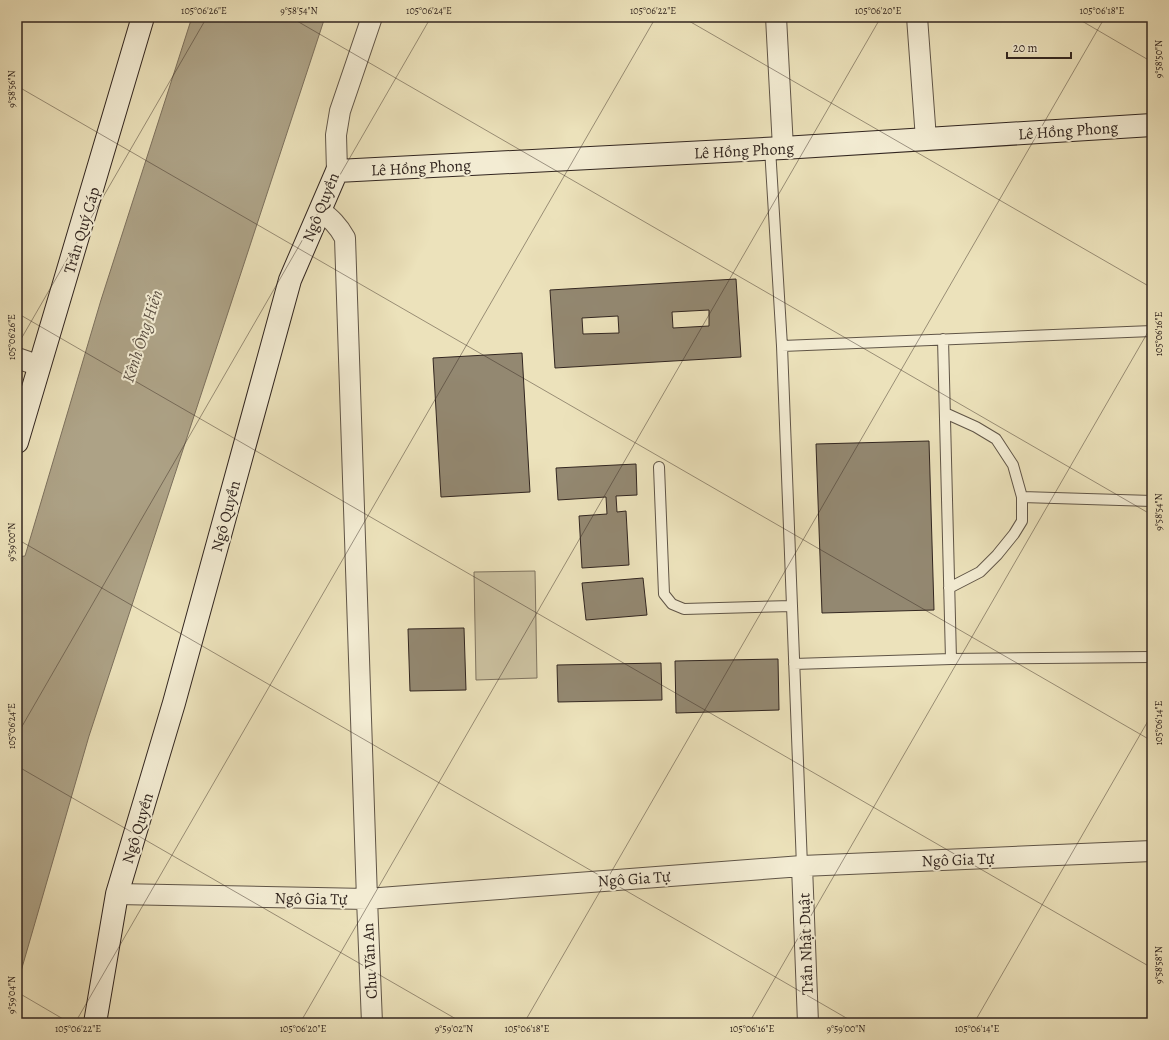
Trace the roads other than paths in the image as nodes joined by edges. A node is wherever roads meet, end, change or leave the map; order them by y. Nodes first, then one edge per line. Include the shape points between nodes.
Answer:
1 (144, 17) edge
2 (372, 17) edge
3 (776, 17) edge
4 (917, 17) edge
5 (1152, 125) edge
6 (926, 139) junction
7 (776, 148) junction
8 (336, 171) junction
9 (320, 210) junction
10 (1152, 330) edge
11 (943, 339) junction
12 (782, 346) junction
13 (17, 358) edge
14 (40, 366) junction
15 (945, 413) junction
16 (17, 442) edge
17 (659, 468) dead end
18 (1022, 497) junction
19 (1152, 501) edge
20 (949, 588) junction
21 (792, 606) junction
22 (1152, 657) edge
23 (951, 660) junction
24 (794, 664) junction
25 (1152, 851) edge
26 (802, 866) junction
27 (117, 894) junction
28 (367, 899) junction
29 (95, 1023) edge
30 (372, 1023) edge
31 (808, 1023) edge

1 - 14 street, Trần Quý Cáp
2 - 8 street, Ngô Quyền via 340,111 336,135
3 - 7 street
4 - 6 street
5 - 6 street, Lê Hồng Phong
6 - 7 street, Lê Hồng Phong
7 - 8 street, Lê Hồng Phong
7 - 12 lane
8 - 9 street, Ngô Quyền
9 - 27 street, Ngô Quyền via 290,280 174,703
9 - 28 street, Chu Văn An via 333,220 345,238
10 - 11 lane
11 - 12 lane
11 - 15 lane
12 - 21 lane
13 - 14 street
14 - 16 street, Trần Quý Cáp
15 - 18 lane via 996,439 1013,465
15 - 20 lane
17 - 21 lane via 664,594 672,604 684,610
18 - 19 lane
18 - 20 lane via 1022,521 1014,534 980,572
20 - 23 lane
21 - 24 lane
22 - 23 lane
23 - 24 lane
24 - 26 lane
25 - 26 street, Ngô Gia Tự
26 - 28 street, Ngô Gia Tự
26 - 31 street, Trần Nhật Duật
27 - 28 street, Ngô Gia Tự
27 - 29 street, Ngô Quyền
28 - 30 street, Chu Văn An

